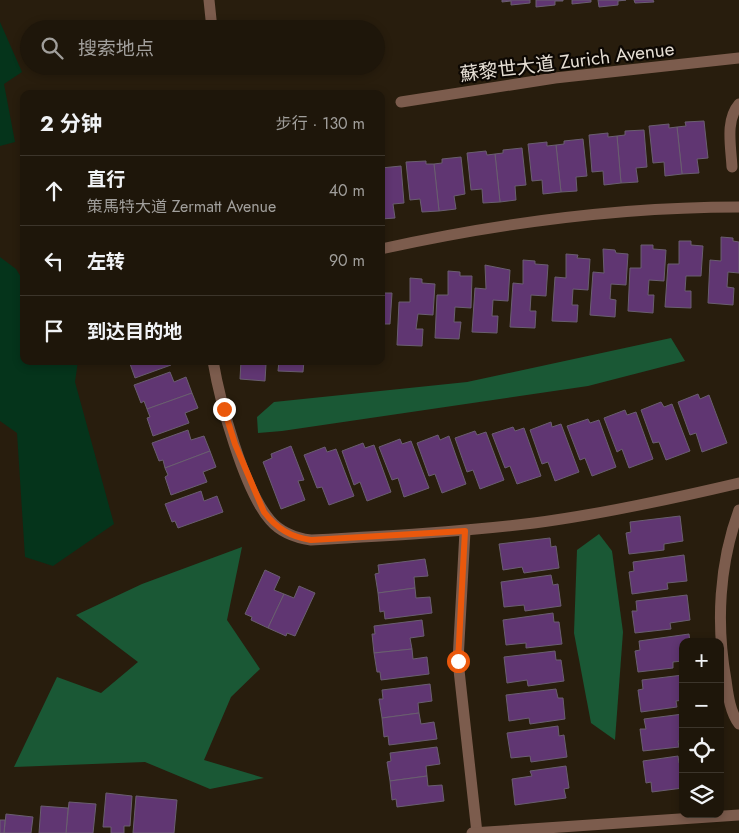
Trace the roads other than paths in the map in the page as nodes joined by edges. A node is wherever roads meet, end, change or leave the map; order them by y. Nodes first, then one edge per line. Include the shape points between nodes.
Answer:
1 (209, 0) edge
2 (211, 20) edge
3 (739, 58) edge
4 (401, 102) dead end
5 (739, 104) edge
6 (732, 167) dead end
7 (739, 207) edge
8 (385, 247) edge
9 (214, 365) edge
10 (739, 483) edge
11 (739, 510) edge
12 (465, 531) junction
13 (739, 724) edge
14 (739, 815) edge
15 (472, 833) edge
16 (477, 833) edge

1 - 2 lane
3 - 4 lane, 蘇黎世大道 Zurich Avenue via 564,76
5 - 6 lane via 733,111 730,126
7 - 8 lane via 617,211 533,220
9 - 12 lane via 224,409 249,479 264,512 280,529 311,540
10 - 12 lane via 608,511
11 - 13 lane via 727,551 720,610 723,664 731,707
12 - 16 lane via 458,661
14 - 16 lane
15 - 16 lane

